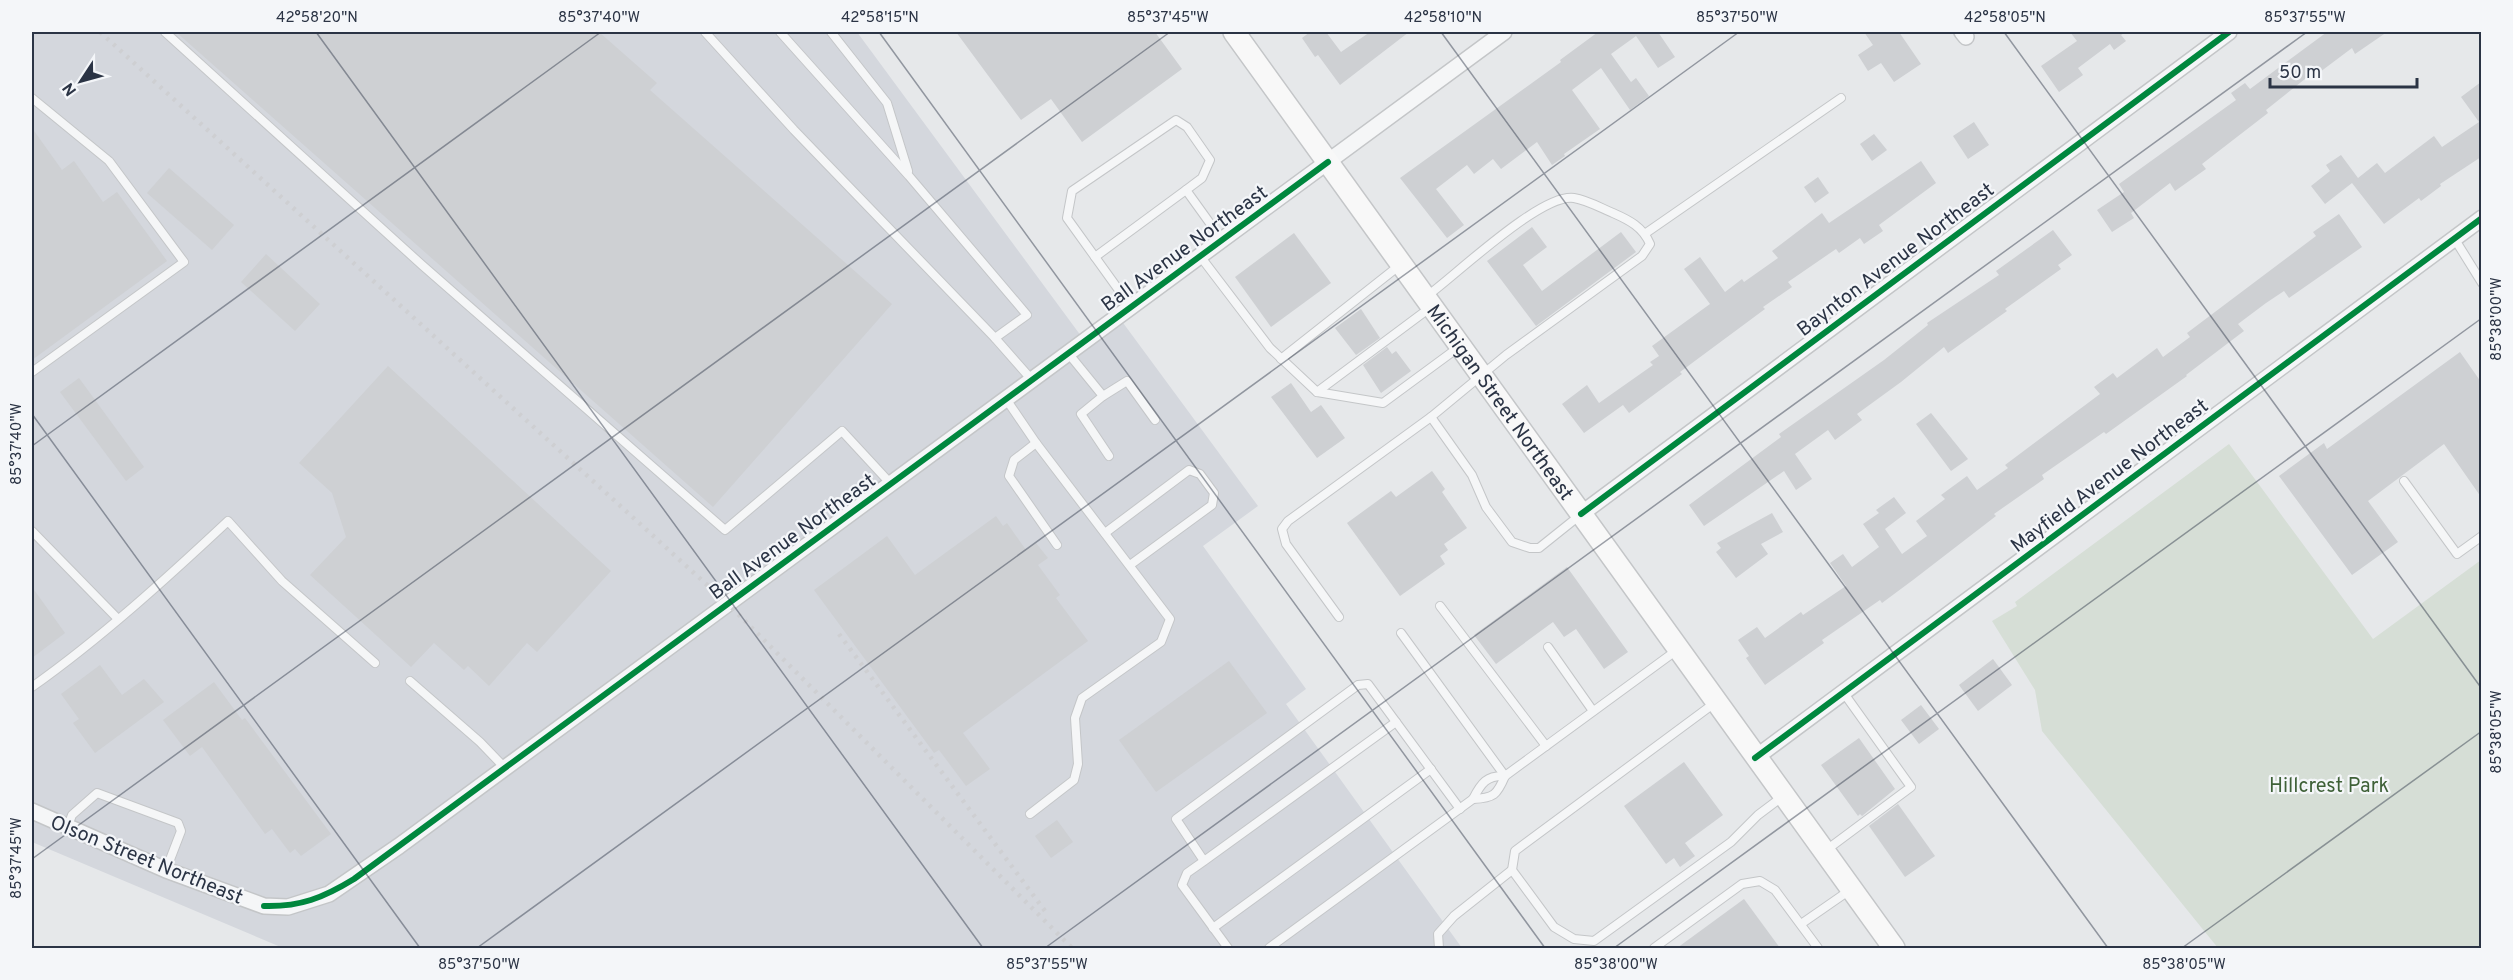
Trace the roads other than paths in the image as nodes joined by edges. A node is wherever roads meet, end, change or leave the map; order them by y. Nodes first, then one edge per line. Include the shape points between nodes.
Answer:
1 (165, 32) edge
2 (705, 32) edge
3 (780, 32) edge
4 (831, 32) edge
5 (1234, 32) edge
6 (1504, 32) edge
7 (2229, 32) edge
8 (32, 98) edge
9 (1841, 98) dead end
10 (1328, 162) junction
11 (909, 176) junction
12 (1186, 190) junction
13 (2481, 218) edge
14 (1646, 233) junction
15 (2454, 238) junction
16 (1222, 240) junction
17 (1200, 256) junction
18 (1095, 257) junction
19 (1401, 264) junction
20 (2481, 283) edge
21 (1429, 302) junction
22 (1131, 307) junction
23 (995, 338) junction
24 (1461, 346) junction
25 (1068, 353) junction
26 (1281, 359) junction
27 (32, 372) edge
28 (1481, 374) junction
29 (1032, 380) junction
30 (1317, 392) junction
31 (1103, 396) junction
32 (1006, 399) junction
33 (1431, 417) junction
34 (1155, 420) dead end
35 (1036, 443) junction
36 (1109, 456) dead end
37 (2404, 481) dead end
38 (891, 484) junction
39 (1581, 514) junction
40 (32, 531) edge
41 (1105, 533) junction
42 (2481, 536) edge
43 (1057, 545) dead end
44 (1130, 565) junction
45 (1440, 606) dead end
46 (117, 618) junction
47 (1339, 618) dead end
48 (1401, 633) dead end
49 (1548, 647) dead end
50 (1678, 649) junction
51 (375, 663) dead end
52 (410, 681) dead end
53 (32, 687) edge
54 (1843, 692) junction
55 (1716, 702) junction
56 (1593, 711) junction
57 (1396, 722) junction
58 (1546, 746) junction
59 (1755, 758) junction
60 (505, 768) junction
61 (1431, 769) junction
62 (1505, 776) junction
63 (1784, 796) junction
64 (1473, 799) junction
65 (1460, 809) junction
66 (32, 811) edge
67 (1030, 814) dead end
68 (68, 826) junction
69 (1824, 852) junction
70 (1204, 861) junction
71 (166, 870) junction
72 (1512, 870) junction
73 (1851, 889) junction
74 (264, 906) joint
75 (1802, 924) junction
76 (1213, 928) junction
77 (1228, 948) edge
78 (1269, 948) edge
79 (1438, 948) edge
80 (1654, 948) edge
81 (1818, 948) edge
82 (1894, 948) edge

1 - 38 lane via 422,266 725,530 843,430
2 - 23 lane
3 - 11 lane
4 - 11 lane via 887,103
5 - 10 main road, Michigan Street Northeast
6 - 10 street, Ball Avenue Northeast
7 - 39 street, Baynton Avenue Northeast
8 - 27 lane via 108,161 184,262
9 - 14 lane
10 - 16 street, Ball Avenue Northeast
10 - 19 main road, Michigan Street Northeast
11 - 23 lane via 1027,315
12 - 16 lane
12 - 18 lane
12 - 18 lane via 1202,178 1210,160 1187,127 1176,120 1072,191 1067,218
13 - 15 street, Mayfield Avenue Northeast
14 - 21 lane via 1631,221 1573,198 1552,201 1485,247
14 - 28 lane via 1650,244 1642,256
15 - 20 lane
15 - 54 street, Mayfield Avenue Northeast
16 - 17 street, Ball Avenue Northeast
17 - 22 street, Ball Avenue Northeast
17 - 26 lane
18 - 22 lane
19 - 21 main road, Michigan Street Northeast
19 - 26 lane
21 - 24 main road, Michigan Street Northeast
21 - 30 lane
22 - 25 street, Ball Avenue Northeast
23 - 29 lane
24 - 28 main road, Michigan Street Northeast
24 - 30 lane via 1383,403
25 - 29 street, Ball Avenue Northeast
25 - 31 lane
26 - 30 lane
28 - 33 lane
28 - 39 main road, Michigan Street Northeast
29 - 32 street, Ball Avenue Northeast
31 - 34 lane via 1127,381
31 - 36 lane via 1081,414
32 - 35 lane
32 - 38 street, Ball Avenue Northeast
33 - 39 lane via 1512,542 1539,548
33 - 47 lane via 1282,529 1286,544
35 - 41 lane
35 - 43 lane via 1014,460 1009,476
37 - 42 lane via 2457,554
38 - 60 street, Ball Avenue Northeast
39 - 50 main road, Michigan Street Northeast
40 - 46 lane
41 - 44 lane
41 - 44 lane via 1189,470 1200,474 1214,493 1212,505
44 - 67 lane via 1170,619 1161,642 1082,698 1075,718 1078,764 1074,780
45 - 58 lane
46 - 51 lane via 228,521 282,581
46 - 53 lane
48 - 62 lane
49 - 56 lane
50 - 55 main road, Michigan Street Northeast
50 - 56 lane
52 - 60 lane
54 - 59 street, Mayfield Avenue Northeast
54 - 69 lane via 1911,787
55 - 59 main road, Michigan Street Northeast
55 - 72 lane via 1515,850
56 - 58 lane
57 - 61 lane
57 - 70 lane
57 - 70 lane via 1368,684 1358,685 1176,819
58 - 62 lane
59 - 63 main road, Michigan Street Northeast
60 - 74 street, Ball Avenue Northeast via 329,894 288,907
61 - 65 lane
61 - 76 lane
62 - 64 lane via 1499,791 1488,798
62 - 64 lane via 1492,775 1480,785
63 - 69 main road, Michigan Street Northeast
63 - 72 lane via 1731,842 1594,941 1574,939 1554,927
64 - 65 lane
65 - 78 lane
66 - 68 street, Olson Street Northeast
68 - 71 street, Olson Street Northeast
68 - 71 lane via 72,816 97,793 178,823 181,831
69 - 73 main road, Michigan Street Northeast
70 - 76 lane via 1187,873 1182,885
71 - 74 street, Olson Street Northeast
72 - 79 lane via 1454,916 1438,934
73 - 75 lane
73 - 82 main road, Michigan Street Northeast
75 - 80 lane via 1775,890 1760,881 1742,884
75 - 81 lane
76 - 77 lane

